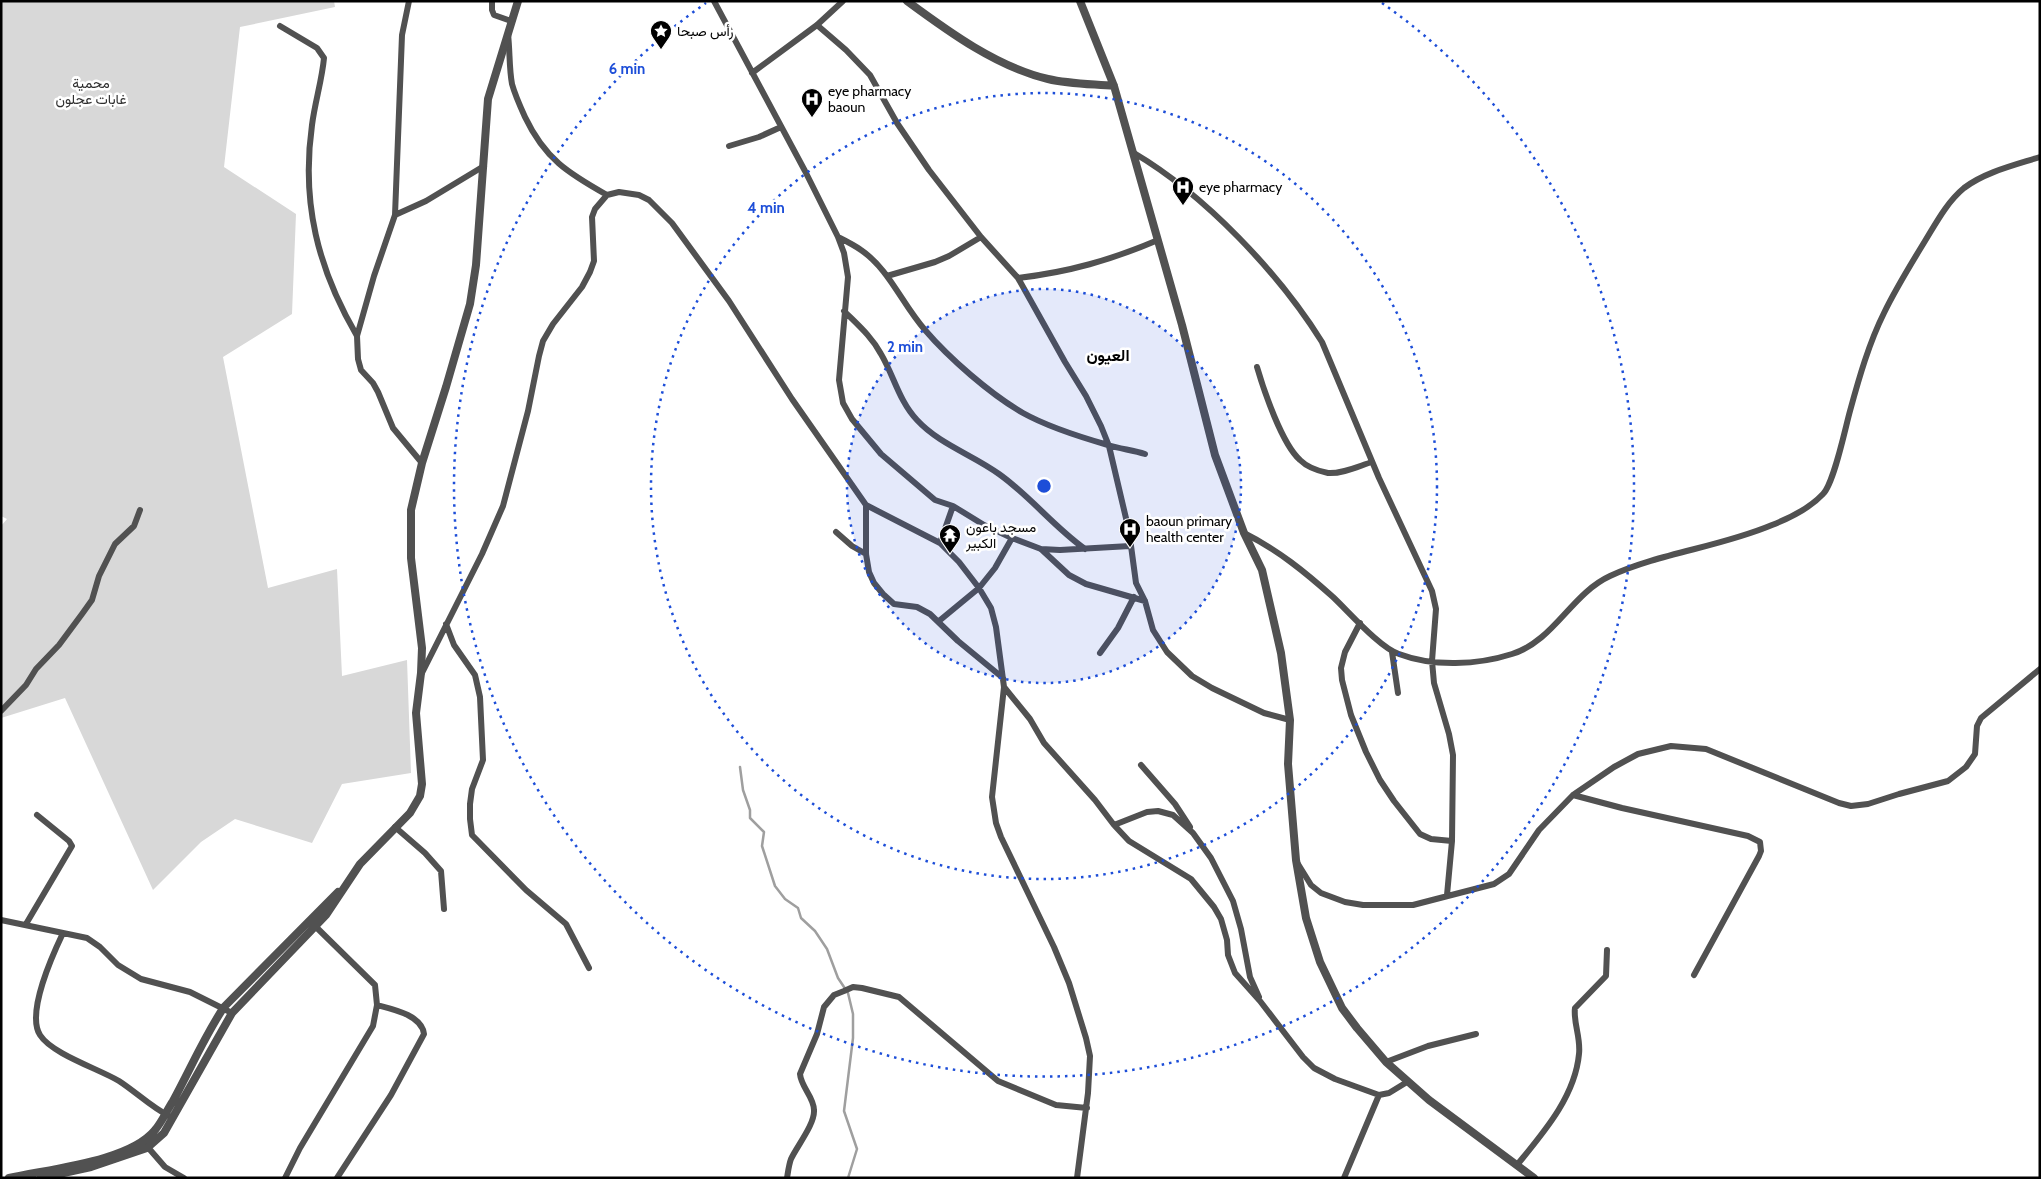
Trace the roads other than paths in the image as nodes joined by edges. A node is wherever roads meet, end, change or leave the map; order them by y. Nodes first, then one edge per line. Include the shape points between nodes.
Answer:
1 (409, 1) edge
2 (492, 1) edge
3 (518, 1) edge
4 (714, 1) edge
5 (843, 1) edge
6 (907, 1) edge
7 (1080, 1) edge
8 (511, 21) junction
9 (817, 25) junction
10 (280, 26) dead end
11 (508, 33) junction
12 (752, 73) junction
13 (1114, 86) junction
14 (781, 127) junction
15 (729, 146) dead end
16 (1134, 153) junction
17 (2040, 157) edge
18 (484, 166) junction
19 (607, 195) junction
20 (395, 215) junction
21 (838, 237) junction
22 (981, 237) junction
23 (1158, 240) junction
24 (887, 276) junction
25 (1018, 278) junction
26 (844, 311) junction
27 (357, 336) junction
28 (1257, 367) dead end
29 (1109, 446) junction
30 (1145, 454) dead end
31 (1372, 462) junction
32 (422, 463) junction
33 (866, 505) junction
34 (953, 506) junction
35 (140, 510) dead end
36 (836, 532) dead end
37 (1244, 533) junction
38 (1012, 538) junction
39 (940, 543) junction
40 (1130, 546) junction
41 (1041, 549) junction
42 (1085, 549) junction
43 (866, 554) junction
44 (979, 588) junction
45 (1134, 597) junction
46 (1145, 601) junction
47 (939, 621) junction
48 (1360, 623) junction
49 (446, 624) junction
50 (1392, 652) junction
51 (1100, 653) dead end
52 (1432, 661) junction
53 (2040, 669) edge
54 (421, 673) junction
55 (1003, 678) junction
56 (1004, 687) junction
57 (1398, 693) dead end
58 (1, 711) edge
59 (1290, 720) junction
60 (1141, 765) dead end
61 (1573, 795) junction
62 (37, 815) dead end
63 (1114, 825) junction
64 (395, 828) junction
65 (1193, 833) junction
66 (1452, 841) junction
67 (1296, 860) junction
68 (1447, 895) junction
69 (444, 909) dead end
70 (1, 920) edge
71 (26, 924) junction
72 (313, 924) junction
73 (63, 933) junction
74 (1607, 950) dead end
75 (589, 968) dead end
76 (1694, 975) dead end
77 (1260, 1001) junction
78 (377, 1005) junction
79 (224, 1007) junction
80 (232, 1013) junction
81 (1476, 1034) dead end
82 (1386, 1062) junction
83 (1407, 1082) junction
84 (1379, 1095) junction
85 (1087, 1108) junction
86 (169, 1116) junction
87 (145, 1144) junction
88 (1517, 1165) junction
89 (8, 1178) edge
90 (41, 1178) edge
91 (184, 1178) edge
92 (285, 1178) edge
93 (337, 1178) edge
94 (787, 1178) edge
95 (1078, 1178) edge
96 (1344, 1178) edge
97 (1534, 1178) edge

1 - 20 street via 402,35
2 - 8 street via 494,15
3 - 8 street
4 - 12 street
5 - 9 street
6 - 13 street via 946,30 1029,73 1062,82
7 - 13 street
8 - 11 street
9 - 12 street
9 - 22 street via 870,75 912,146
10 - 27 street via 317,48 324,58 311,129 309,190 321,260
11 - 18 street via 488,99
11 - 19 street via 513,87 541,145 562,167
12 - 14 street
13 - 16 street
14 - 15 street via 759,138
14 - 21 street
16 - 23 street
16 - 31 street via 1184,188 1244,244 1290,296 1322,342
17 - 52 street via 1978,180 1955,197 1939,218 1883,314 1858,382 1832,478 1818,499 1793,516 1736,539 1610,576 1586,592 1542,637 1520,652 1470,662
18 - 20 street
18 - 32 street via 470,304
19 - 33 street via 620,192 639,195 672,223 729,300 792,399
19 - 49 street via 599,202 592,217 594,260 590,272 543,341 503,506
20 - 27 street
21 - 24 street via 864,252
21 - 26 street via 848,276
22 - 24 street via 942,259
22 - 25 street
23 - 25 street via 1088,266
23 - 37 street via 1215,455
24 - 29 street via 911,313 937,344 1000,396 1040,421
25 - 29 street via 1086,396
26 - 34 street via 839,380 843,403 875,447 907,477 935,500
26 - 42 street via 875,344 907,408 925,428 1001,475
27 - 32 street via 358,364 378,392 388,421 398,437
28 - 31 street via 1278,423 1299,460 1329,473
29 - 30 street
29 - 40 street
31 - 52 street via 1432,591 1436,609
32 - 54 street via 412,503 410,531 422,648
33 - 39 street
33 - 43 street
34 - 38 street
34 - 39 street
35 - 58 street via 134,526 115,544 99,576 92,600 59,645
36 - 43 street
37 - 48 street via 1291,561
37 - 59 street via 1262,570 1281,653
38 - 41 street
38 - 44 street
39 - 44 street via 960,562
40 - 42 street
40 - 46 street via 1136,583
41 - 42 street
41 - 45 street via 1069,575 1086,584
43 - 47 street via 874,583 890,602 922,609
44 - 47 street
44 - 55 street via 991,608 996,626
45 - 46 street
45 - 51 street
46 - 59 street via 1153,630 1167,652 1192,676 1264,713
47 - 55 street
48 - 50 street
48 - 66 street via 1345,652 1341,668 1351,715 1366,752 1394,801 1420,834 1431,839
49 - 54 street
49 - 75 street via 454,646 475,675 480,697 483,760 472,789 472,835 526,890 566,924
50 - 52 street
50 - 57 street
52 - 66 street via 1434,683 1453,755
53 - 61 street via 1981,718 1977,726 1975,754 1966,767 1943,784 1851,806 1706,749 1671,746 1638,754
54 - 64 street via 416,713 422,784 420,796 410,814
55 - 56 street
56 - 63 street via 1030,719 1044,743
56 - 85 street via 992,797 996,823 1065,974 1086,1038 1090,1056
59 - 67 street via 1288,764
60 - 65 street via 1175,804
61 - 68 street via 1539,830 1502,879
61 - 76 street via 1748,836 1760,842 1759,856
62 - 71 street via 72,846
63 - 65 street via 1158,811 1173,816
63 - 77 street via 1129,841 1191,879 1214,906 1222,919 1228,955 1235,973
64 - 69 street via 441,871
64 - 72 street via 360,864
65 - 77 street via 1211,858 1233,901 1250,977
66 - 68 street
67 - 68 street via 1311,885 1330,898 1345,902 1406,905
67 - 82 street via 1306,918 1320,962 1342,1008
70 - 71 street
71 - 73 street
72 - 78 street via 375,985
72 - 79 street
72 - 80 street
73 - 79 street via 88,938 118,965 141,979 190,992
73 - 86 street via 46,970 40,994 36,1021 40,1035 55,1048 118,1081
74 - 88 street via 1606,976 1575,1008 1580,1049 1570,1086 1551,1122
77 - 84 street via 1314,1068 1341,1082
78 - 92 street via 373,1026
78 - 93 street via 414,1019 420,1023 424,1034 391,1095
79 - 80 street
79 - 86 street via 211,1026
80 - 86 street
81 - 82 street via 1428,1046
82 - 83 street
83 - 84 street via 1396,1090
83 - 88 street
84 - 96 street
85 - 94 street via 1056,1105 998,1081 898,997 853,987 834,995 824,1007 800,1074 814,1111 790,1160
85 - 95 street
86 - 87 street
87 - 89 street via 79,1164
87 - 90 street via 91,1167
87 - 91 street via 165,1167
88 - 97 street

